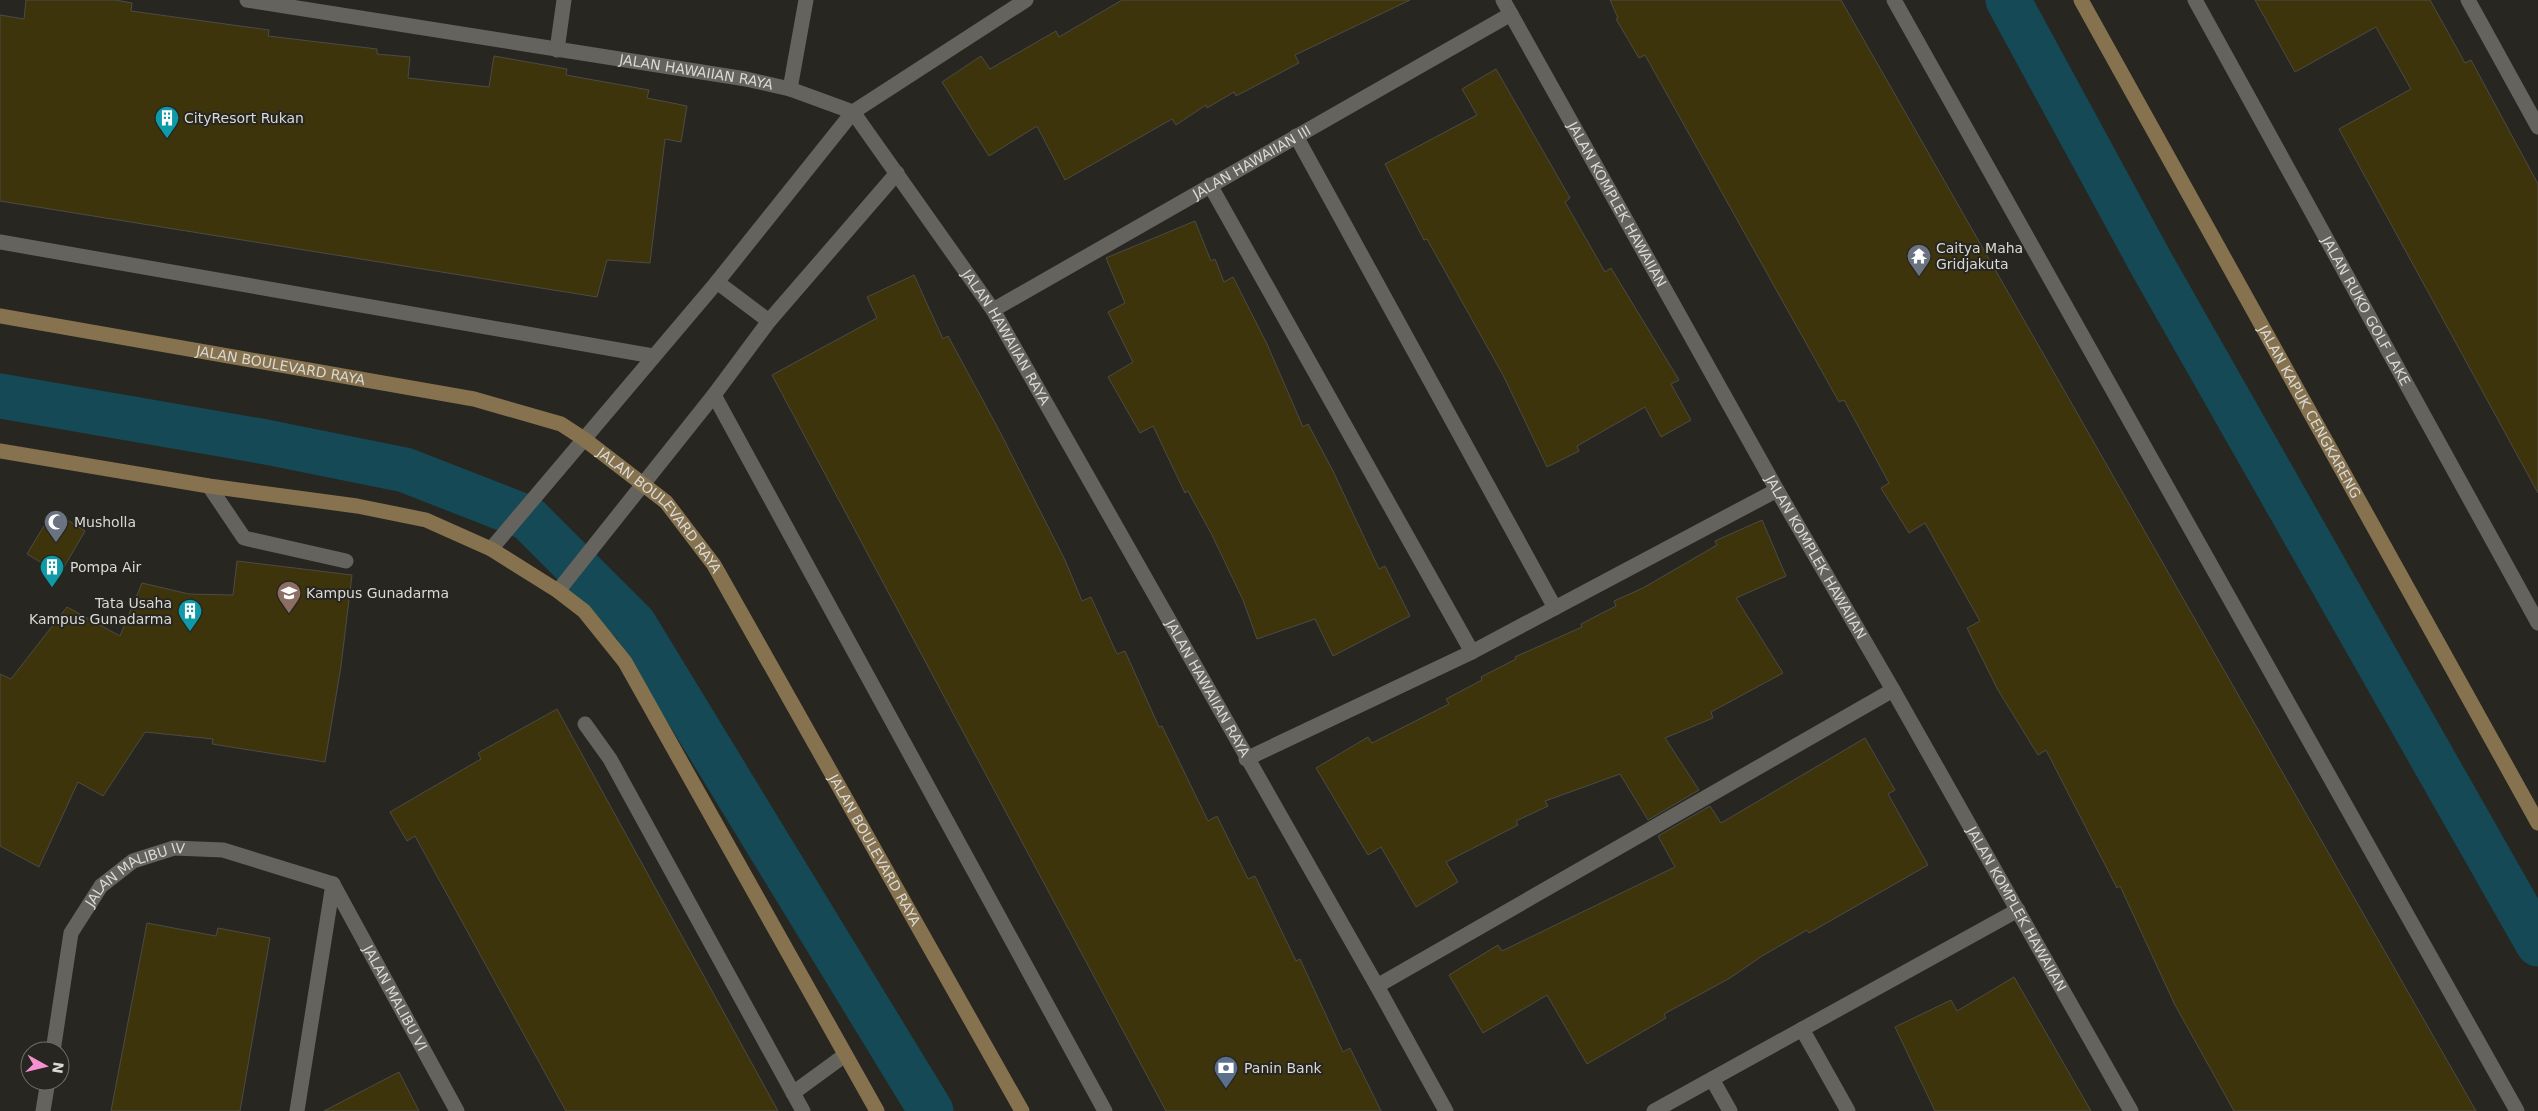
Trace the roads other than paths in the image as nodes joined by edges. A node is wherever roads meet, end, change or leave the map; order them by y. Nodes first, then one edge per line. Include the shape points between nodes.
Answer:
1 (247, 0) edge
2 (564, 0) edge
3 (806, 0) edge
4 (1026, 0) edge
5 (1503, 0) edge
6 (1894, 0) edge
7 (2081, 0) edge
8 (2195, 0) edge
9 (2468, 0) edge
10 (293, 4) edge
11 (1511, 14) junction
12 (557, 50) junction
13 (790, 89) junction
14 (853, 112) junction
15 (2538, 127) edge
16 (1296, 136) junction
17 (898, 173) junction
18 (1210, 185) junction
19 (0, 242) edge
20 (717, 282) junction
21 (992, 310) junction
22 (0, 316) edge
23 (769, 322) junction
24 (653, 356) junction
25 (714, 396) junction
26 (584, 439) junction
27 (0, 451) edge
28 (643, 484) junction
29 (209, 486) junction
30 (1777, 490) junction
31 (491, 549) junction
32 (346, 561) dead end
33 (558, 591) junction
34 (1555, 608) junction
35 (2538, 623) edge
36 (1472, 652) junction
37 (1893, 690) junction
38 (585, 724) dead end
39 (1246, 759) junction
40 (2538, 823) edge
41 (333, 884) junction
42 (2018, 910) junction
43 (1377, 986) junction
44 (1802, 1029) junction
45 (55, 1041) edge
46 (844, 1055) junction
47 (1712, 1079) junction
48 (46, 1091) edge
49 (793, 1093) junction
50 (43, 1111) edge
51 (297, 1111) edge
52 (457, 1111) edge
53 (803, 1111) edge
54 (877, 1111) edge
55 (1022, 1111) edge
56 (1105, 1111) edge
57 (1446, 1111) edge
58 (1654, 1111) edge
59 (1730, 1111) edge
60 (1848, 1111) edge
61 (2132, 1111) edge
62 (2517, 1111) edge

1 - 10 street, JALAN HAWAIIAN RAYA
2 - 12 street
3 - 13 street
4 - 14 street
5 - 11 street, JALAN KOMPLEK HAWAIIAN
6 - 62 street
7 - 40 street, JALAN KAPUK CENGKARENG
8 - 35 street, JALAN RUKO GOLF LAKE
9 - 15 street
10 - 12 street, JALAN HAWAIIAN RAYA
11 - 16 street, JALAN HAWAIIAN III
11 - 30 street, JALAN KOMPLEK HAWAIIAN
12 - 13 street, JALAN HAWAIIAN RAYA via 746,79
13 - 14 street, JALAN HAWAIIAN RAYA
14 - 17 street, JALAN HAWAIIAN RAYA
14 - 20 street
16 - 18 street, JALAN HAWAIIAN III
16 - 34 street
17 - 21 street, JALAN HAWAIIAN RAYA
17 - 23 street
18 - 21 street, JALAN HAWAIIAN III
18 - 36 street
19 - 24 street
20 - 23 street
20 - 24 street
21 - 39 street, JALAN HAWAIIAN RAYA
22 - 26 street, JALAN BOULEVARD RAYA via 474,398 561,424
23 - 25 street
24 - 26 street
25 - 28 street
25 - 56 street
26 - 28 street, JALAN BOULEVARD RAYA
26 - 31 street
27 - 29 street
28 - 33 street
28 - 55 street, JALAN BOULEVARD RAYA via 666,502 714,565
29 - 31 street via 357,506 426,520
29 - 32 street via 244,538
30 - 34 street
30 - 37 street, JALAN KOMPLEK HAWAIIAN
31 - 33 street
33 - 46 street via 584,611 625,662
34 - 36 street
36 - 39 street
37 - 42 street, JALAN KOMPLEK HAWAIIAN
37 - 43 street
38 - 49 street via 610,758
39 - 43 street, JALAN HAWAIIAN RAYA
41 - 45 street, JALAN MALIBU IV via 223,850 174,848 133,861 101,886 71,933
41 - 51 street
41 - 52 street, JALAN MALIBU VI
42 - 44 street
42 - 61 street, JALAN KOMPLEK HAWAIIAN
43 - 57 street, JALAN HAWAIIAN RAYA
44 - 47 street
44 - 60 street
46 - 49 street
46 - 54 street
47 - 58 street
47 - 59 street
48 - 50 street
49 - 53 street

